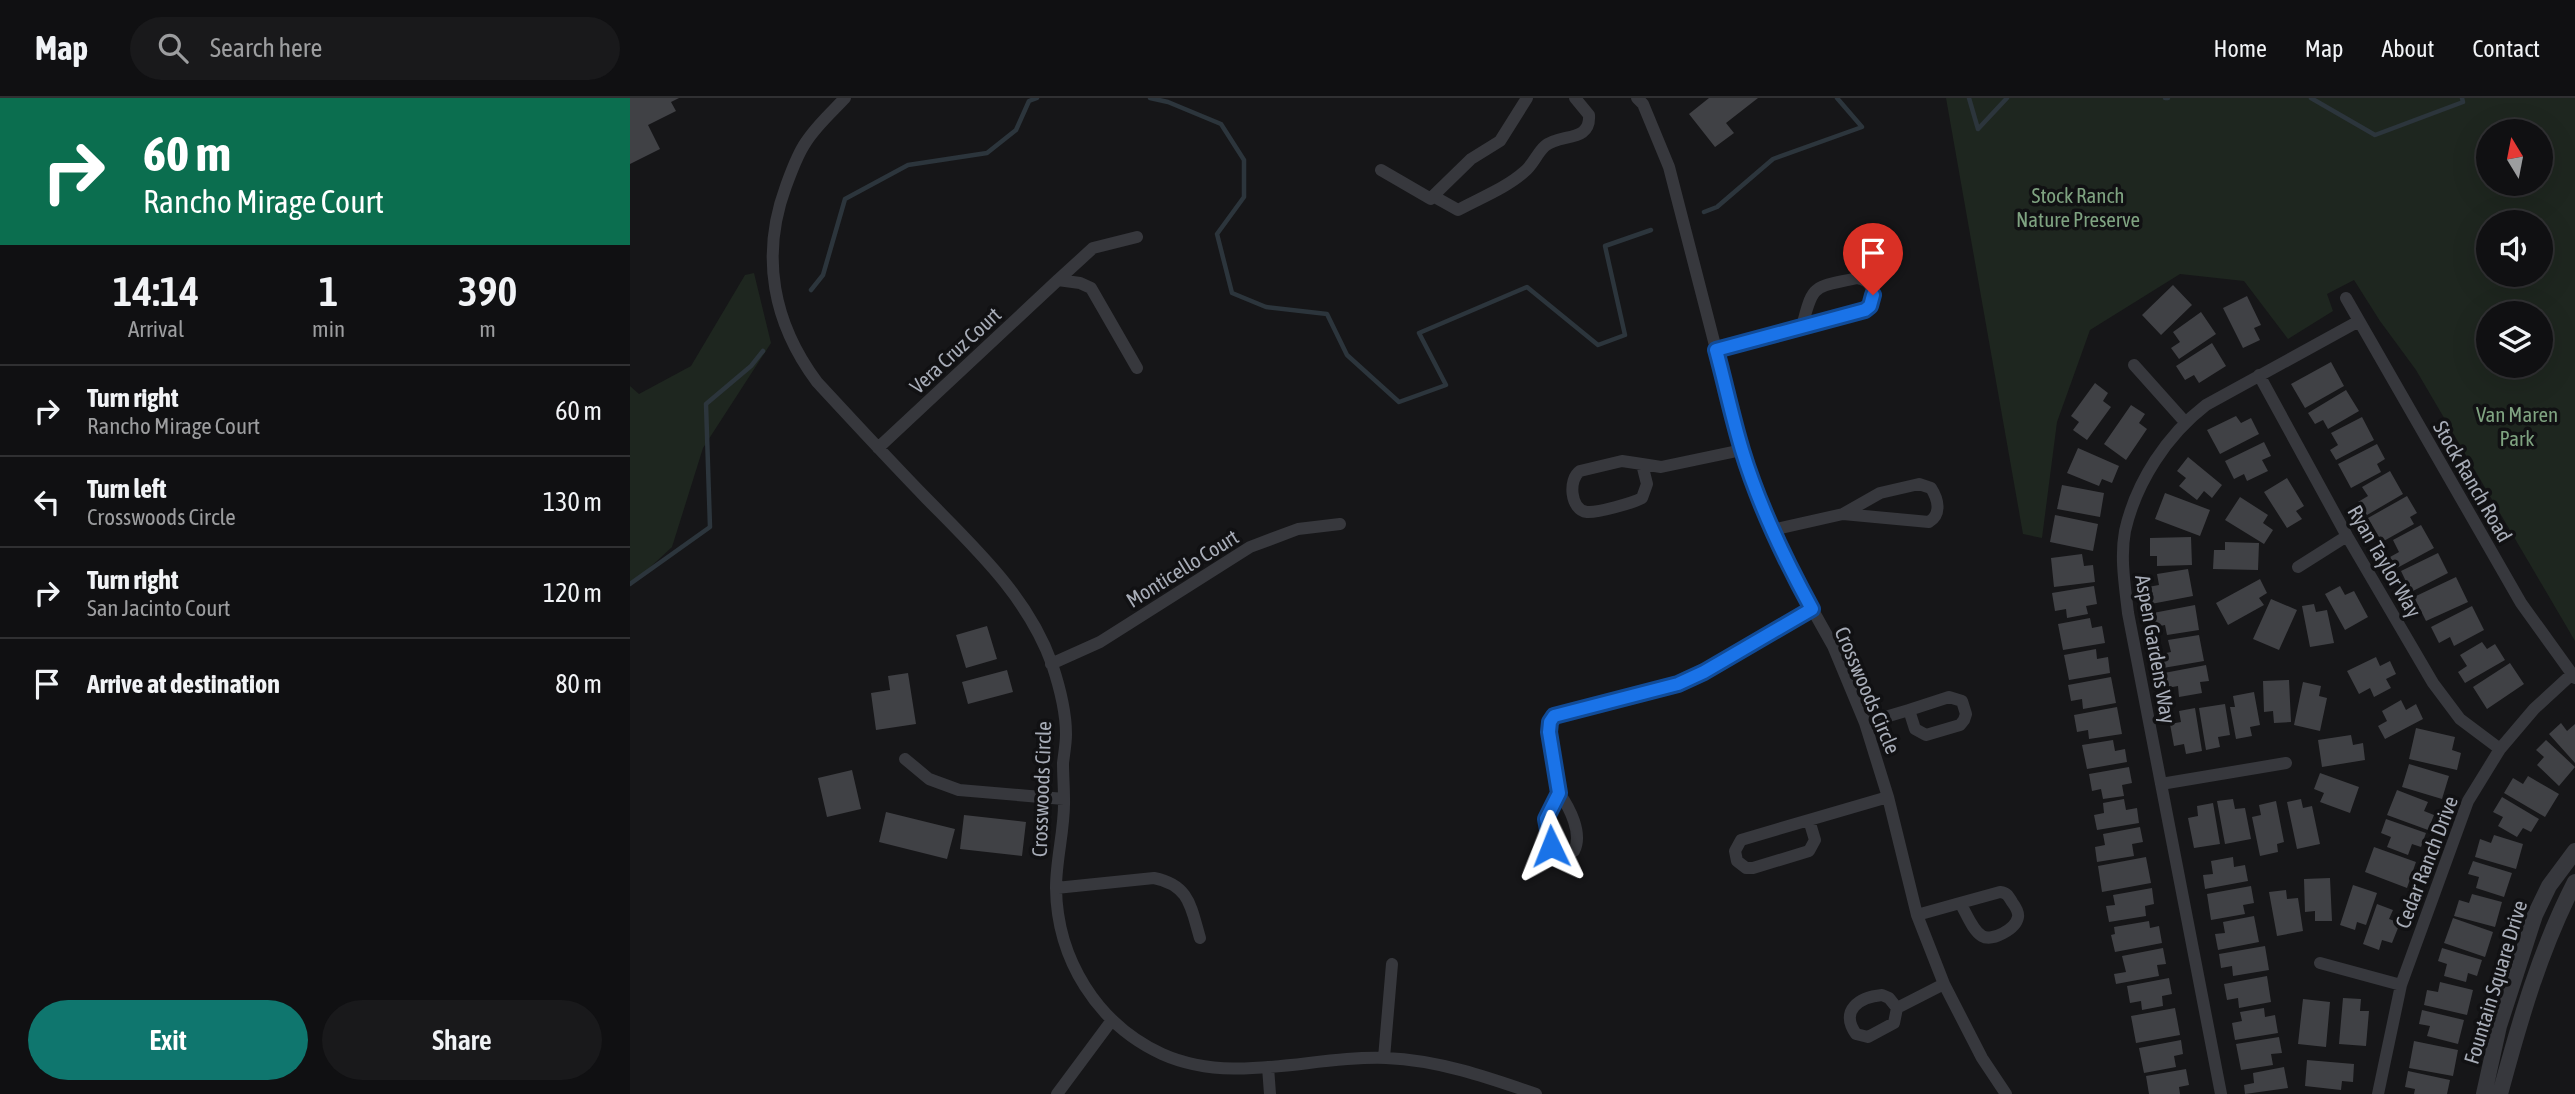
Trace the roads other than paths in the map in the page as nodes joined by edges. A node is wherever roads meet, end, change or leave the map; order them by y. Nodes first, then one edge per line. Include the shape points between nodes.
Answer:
1 (845, 98) edge
2 (1527, 98) edge
3 (1575, 98) edge
4 (1644, 100) edge
5 (1381, 170) dead end
6 (1433, 196) junction
7 (1137, 237) dead end
8 (1058, 281) junction
9 (2346, 298) dead end
10 (2359, 321) junction
11 (1802, 327) junction
12 (1716, 350) junction
13 (2134, 365) dead end
14 (1137, 369) dead end
15 (2259, 375) junction
16 (2185, 422) junction
17 (878, 448) junction
18 (1742, 450) junction
19 (1642, 464) junction
20 (1843, 514) junction
21 (1340, 524) dead end
22 (1772, 530) junction
23 (2347, 536) junction
24 (2298, 567) dead end
25 (1812, 609) junction
26 (1051, 664) junction
27 (2573, 676) edge
28 (1909, 710) dead end
29 (1865, 723) junction
30 (2500, 749) junction
31 (905, 759) dead end
32 (2286, 763) dead end
33 (2161, 785) junction
34 (1559, 793) dead end
35 (1888, 797) junction
36 (1065, 799) junction
37 (1809, 820) junction
38 (2575, 850) edge
39 (2575, 882) edge
40 (1056, 888) junction
41 (1960, 903) junction
42 (1917, 915) junction
43 (1200, 939) dead end
44 (2320, 963) dead end
45 (1392, 964) dead end
46 (1944, 984) junction
47 (2401, 985) junction
48 (1896, 1008) dead end
49 (1112, 1020) junction
50 (1384, 1058) junction
51 (1268, 1067) junction
52 (1498, 1087) edge
53 (1057, 1094) edge
54 (1270, 1094) edge
55 (1536, 1094) edge
56 (2006, 1094) edge
57 (2221, 1094) edge
58 (2378, 1094) edge
59 (2484, 1094) edge
60 (2500, 1094) edge

1 - 17 street, Crosswoods Circle via 797,157 775,220 773,278 782,317 803,363
2 - 6 street via 1500,141 1471,159
3 - 6 street via 1589,116 1583,133 1545,147 1516,179 1458,210
4 - 12 street, Crosswoods Circle via 1669,167
5 - 6 street via 1431,199
7 - 8 street, Vera Cruz Court via 1093,248
8 - 14 street via 1091,288
8 - 17 street, Vera Cruz Court
9 - 10 street, Stock Ranch Road
10 - 15 street, Aspen Gardens Way
10 - 27 street, Stock Ranch Road via 2521,603
11 - 11 street via 1865,310 1872,300 1871,286 1857,278 1815,290
11 - 12 street
12 - 18 street, Crosswoods Circle
13 - 16 street
15 - 16 street, Aspen Gardens Way
15 - 23 street, Ryan Taylor Way
16 - 33 street, Aspen Gardens Way via 2149,471 2125,532 2128,612
17 - 26 street, Crosswoods Circle via 1014,593
18 - 19 street via 1661,467
18 - 22 street, Crosswoods Circle
19 - 19 street via 1622,461 1580,471 1572,480 1576,504 1590,512 1642,498 1647,484
20 - 20 street via 1880,493 1919,484 1931,488 1938,506 1934,519 1923,523
20 - 22 street
21 - 26 street, Monticello Court via 1298,529 1250,547 1100,642
22 - 25 street, Crosswoods Circle
23 - 24 street
23 - 30 street, Ryan Taylor Way via 2433,683 2460,719
25 - 29 street, Crosswoods Circle
25 - 34 street via 1678,684 1554,716 1549,732
26 - 36 street, Crosswoods Circle via 1064,713
27 - 30 street, Cedar Ranch Drive via 2534,709
28 - 29 street
29 - 35 street, Crosswoods Circle
30 - 47 street, Cedar Ranch Drive via 2468,800
31 - 36 street via 929,779 959,790
32 - 33 street
33 - 57 street, Aspen Gardens Way
35 - 37 street
35 - 42 street, Crosswoods Circle
36 - 40 street, Crosswoods Circle
37 - 37 street via 1815,840 1809,851 1746,869 1737,860 1735,851 1741,840
38 - 59 street, Fountain Square Drive via 2535,915 2499,1026
39 - 60 street, Fountain Square Drive via 2524,1004
40 - 43 street via 1166,880 1189,901
40 - 49 street, Crosswoods Circle via 1059,920 1073,966
41 - 41 street via 1985,938 1994,938 2018,920 2005,893
41 - 42 street
42 - 46 street, Crosswoods Circle
44 - 47 street
45 - 50 street
46 - 48 street
46 - 56 street, Crosswoods Circle
47 - 58 street, Cedar Ranch Drive
49 - 51 street, Crosswoods Circle via 1140,1042 1186,1062 1223,1068
49 - 53 street
50 - 51 street, Crosswoods Circle
50 - 52 street, Crosswoods Circle via 1444,1066
51 - 54 street
52 - 55 street, Crosswoods Circle

